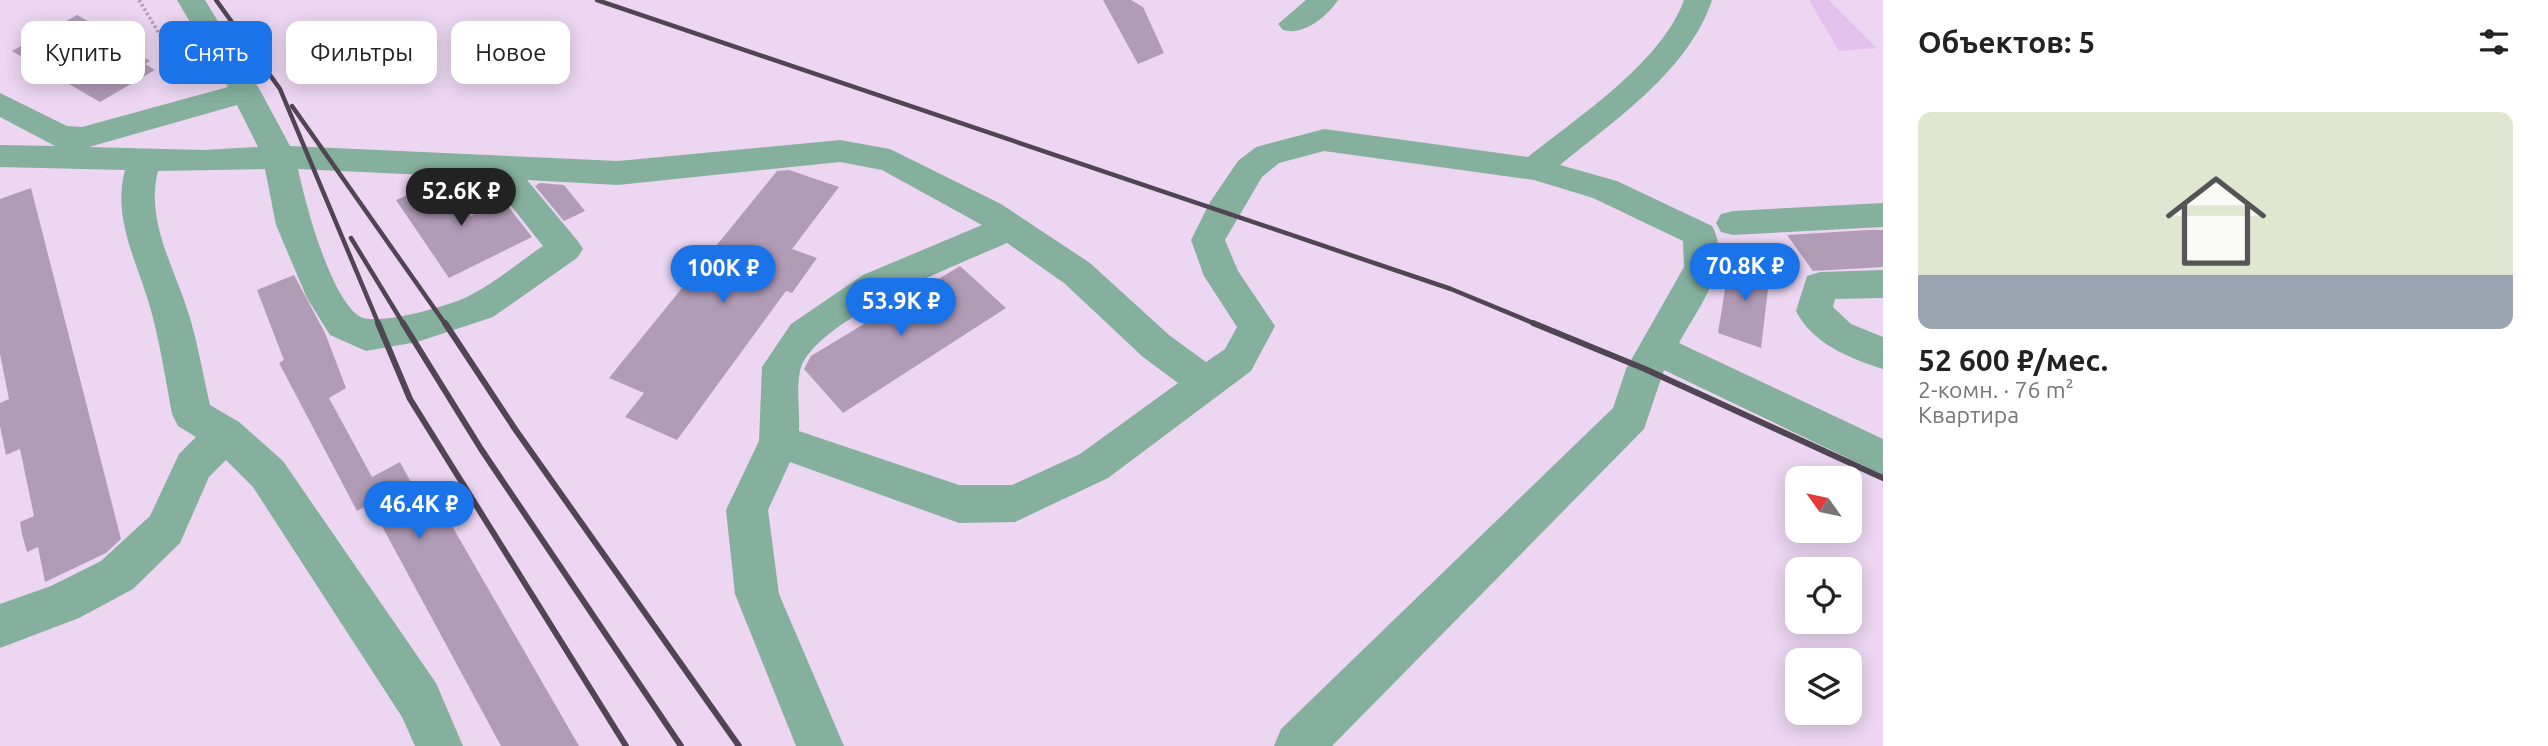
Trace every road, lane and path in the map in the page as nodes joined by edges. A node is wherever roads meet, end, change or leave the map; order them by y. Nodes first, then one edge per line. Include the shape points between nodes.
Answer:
1 (139, 0) edge
2 (191, 0) edge
3 (1324, 0) edge
4 (1698, 0) edge
5 (1293, 24) dead end
6 (246, 92) junction
7 (0, 103) edge
8 (202, 105) junction
9 (0, 156) edge
10 (279, 157) junction
11 (145, 159) junction
12 (497, 166) junction
13 (1534, 169) junction
14 (1883, 215) edge
15 (1733, 223) dead end
16 (1009, 228) junction
17 (1883, 284) edge
18 (1656, 349) junction
19 (1883, 354) edge
20 (1206, 383) junction
21 (225, 434) junction
22 (779, 440) junction
23 (1883, 458) edge
24 (0, 626) edge
25 (439, 746) edge
26 (820, 746) edge
27 (1298, 746) edge

1 - 8 path
2 - 6 street
3 - 5 street
4 - 13 street via 1681,38 1617,100
6 - 8 street
6 - 10 street
7 - 8 street via 61,137 82,138
9 - 11 street
10 - 11 street
10 - 12 street
10 - 12 street via 293,225 320,288 343,325 366,336 417,327 480,307 565,249
11 - 21 street via 137,189 139,222 171,316 192,414
12 - 16 street via 618,173 840,151 890,160
13 - 18 street via 1605,189 1700,235 1702,267
13 - 20 street via 1324,140 1269,156 1250,169 1208,240 1222,276 1256,326 1238,360
14 - 15 street
16 - 20 street via 1077,273 1156,346
16 - 22 street via 876,285 804,334 781,367
17 - 19 street via 1820,286 1814,312 1838,334
18 - 23 street
18 - 27 street via 1630,418
20 - 22 street via 1094,466 1015,503 959,504
21 - 24 street via 192,466 165,529 117,575 63,604
21 - 25 street via 268,474 419,700
22 - 26 street via 747,510 757,594

